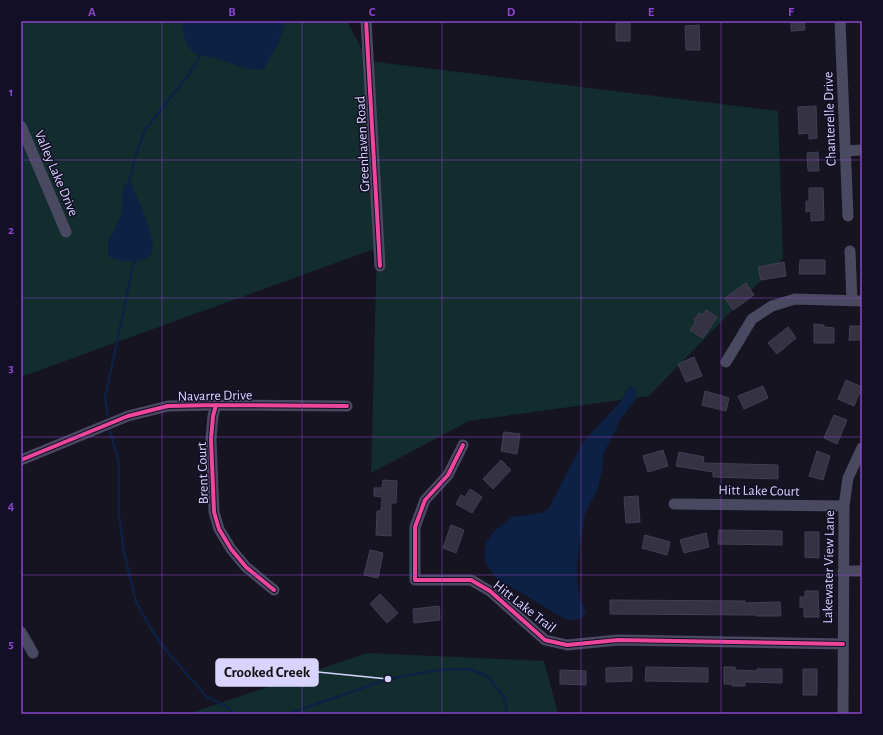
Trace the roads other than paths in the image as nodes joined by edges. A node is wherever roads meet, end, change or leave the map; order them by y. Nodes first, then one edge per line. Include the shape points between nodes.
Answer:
1 (366, 21) edge
2 (840, 21) edge
3 (21, 126) edge
4 (862, 150) edge
5 (845, 151) junction
6 (848, 216) dead end
7 (66, 232) dead end
8 (850, 251) dead end
9 (380, 266) dead end
10 (857, 301) edge
11 (726, 362) dead end
12 (216, 405) junction
13 (347, 406) dead end
14 (463, 445) dead end
15 (862, 448) edge
16 (21, 460) edge
17 (674, 504) dead end
18 (844, 506) junction
19 (843, 571) junction
20 (862, 571) edge
21 (274, 590) dead end
22 (21, 632) edge
23 (842, 644) junction
24 (33, 653) dead end
25 (842, 714) edge

1 - 9 street, Greenhaven Road
2 - 5 street, Chanterelle Drive
3 - 7 street, Valley Lake Drive
4 - 5 street
5 - 6 street, Chanterelle Drive
8 - 10 street
10 - 11 street via 795,299 772,306 752,319
12 - 13 street, Navarre Drive
12 - 16 street, Navarre Drive via 168,406 128,416
12 - 21 street, Brent Court via 211,439 214,512 219,529 246,568
14 - 23 street, Hitt Lake Trail via 448,475 425,500 415,527 415,580 471,580 490,591 546,640 567,646 618,640
15 - 18 street, Lakewater View Lane via 848,478
17 - 18 street, Hitt Lake Court
18 - 19 street, Lakewater View Lane
19 - 20 street
19 - 23 street, Lakewater View Lane
22 - 24 street
23 - 25 street, Lakewater View Lane

